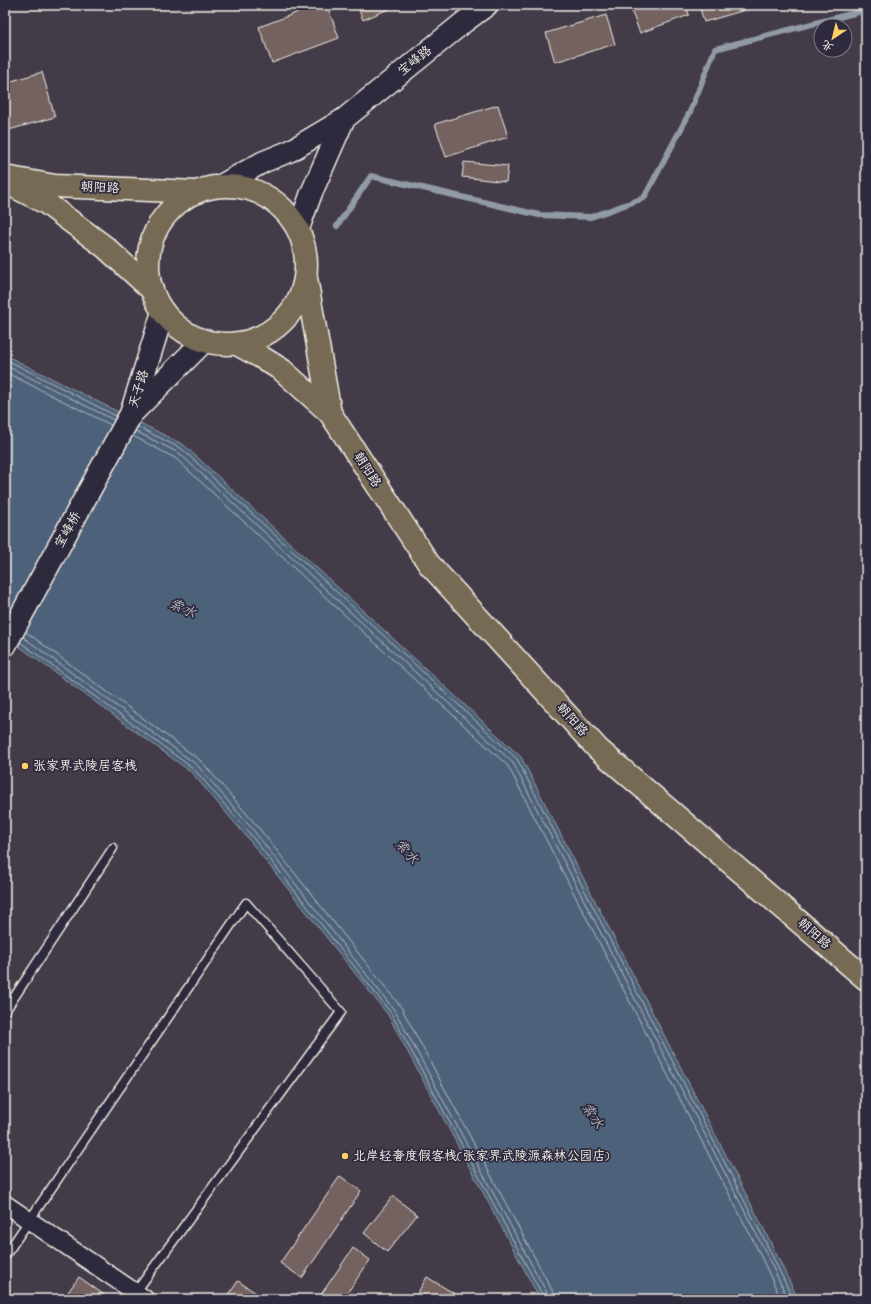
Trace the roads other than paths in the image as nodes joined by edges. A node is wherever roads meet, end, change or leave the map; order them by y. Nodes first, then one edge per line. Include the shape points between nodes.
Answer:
1 (488, 5) edge
2 (344, 119) junction
3 (5, 176) edge
4 (5, 182) edge
5 (220, 186) junction
6 (197, 192) junction
7 (298, 230) junction
8 (306, 274) junction
9 (152, 290) junction
10 (163, 312) junction
11 (204, 341) junction
12 (237, 344) junction
13 (330, 413) junction
14 (131, 414) junction
15 (5, 646) edge
16 (113, 848) dead end
17 (866, 979) edge
18 (5, 1011) edge
19 (5, 1204) edge
20 (29, 1220) junction
21 (5, 1256) edge
22 (137, 1297) edge

1 - 2 street, 宝峰路
2 - 5 street, 宝峰路 via 290,151 263,162
2 - 7 street, 宝峰路
3 - 6 highway, 朝阳路 via 55,186
4 - 9 highway via 46,202 105,247
5 - 6 highway, 宝峰路
5 - 7 highway, 宝峰路 via 243,188 265,196 283,210
6 - 9 highway, 宝峰路 via 176,204 161,222 150,243 147,267
7 - 8 highway, 宝峰路 via 305,251
8 - 12 highway, 宝峰路 via 300,294 290,313 276,328 258,338
8 - 13 highway, 朝阳路
9 - 10 highway, 宝峰路
10 - 11 highway, 宝峰路 via 181,330
10 - 14 main road, 天子路
11 - 12 highway, 宝峰路
11 - 14 main road, 天子路
12 - 13 highway, 朝阳路 via 282,370
13 - 17 highway, 朝阳路 via 429,564 598,749
14 - 15 main road, 宝峰桥
16 - 18 lane
19 - 20 street
20 - 21 lane
20 - 22 street
20 - 22 lane via 246,903 341,1012

